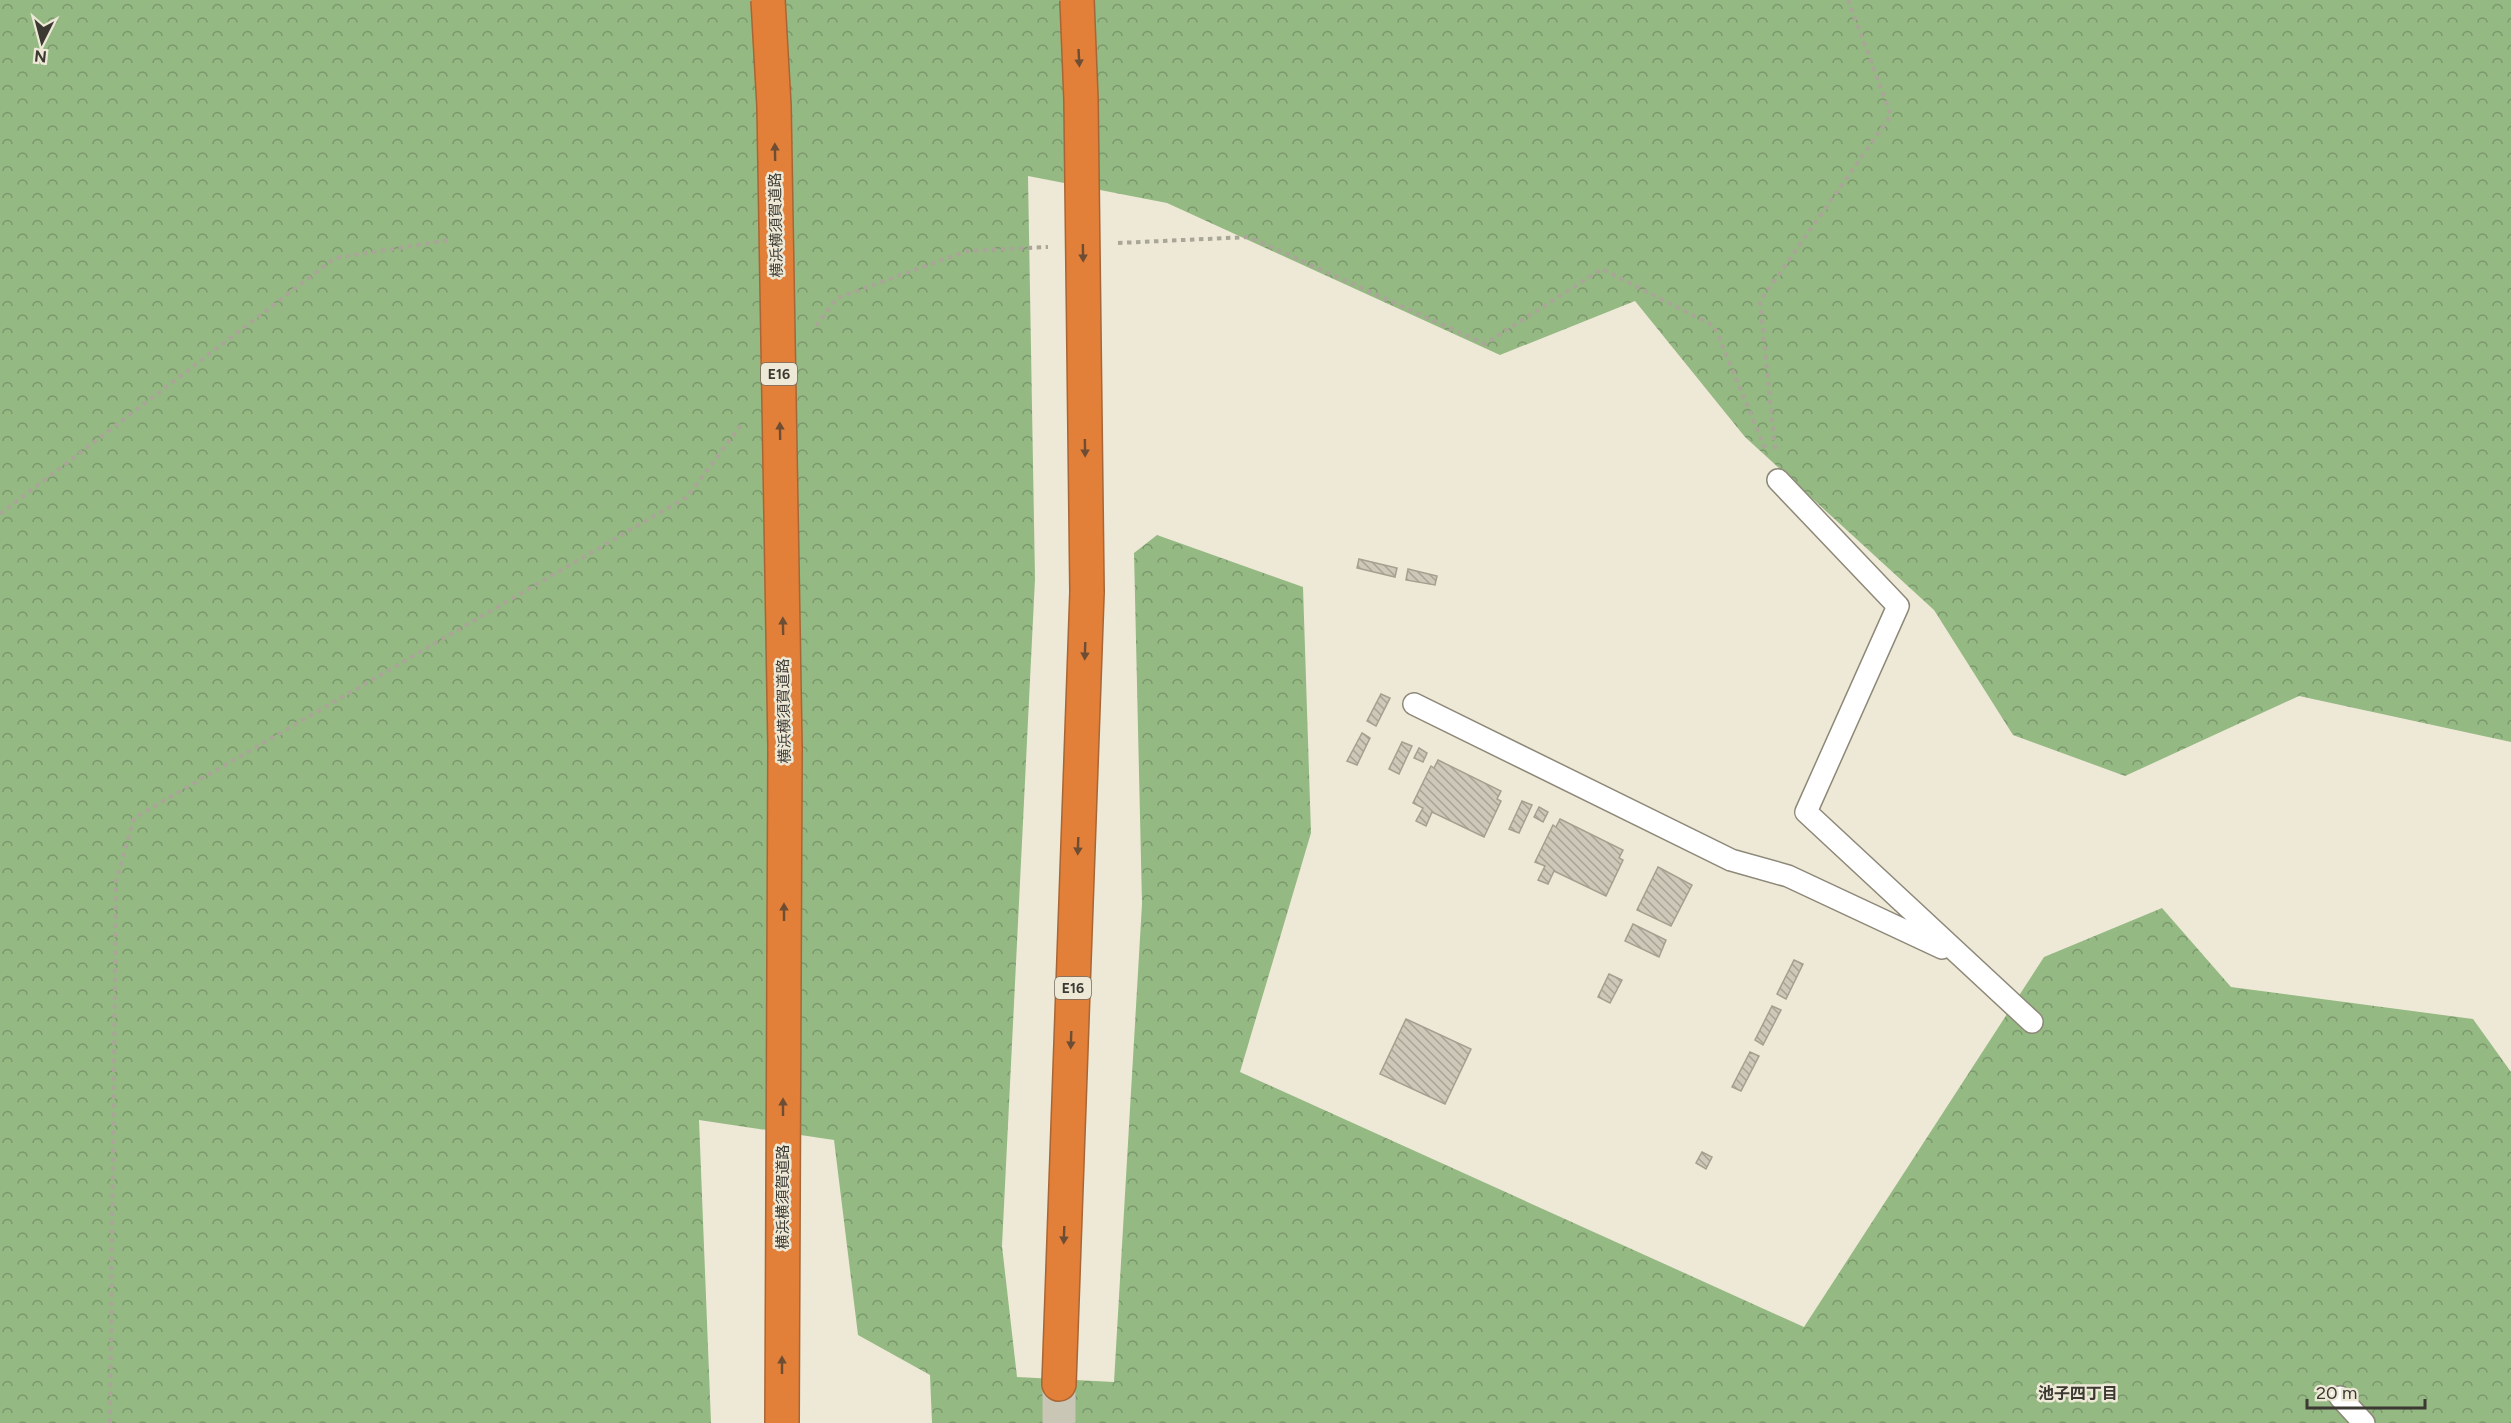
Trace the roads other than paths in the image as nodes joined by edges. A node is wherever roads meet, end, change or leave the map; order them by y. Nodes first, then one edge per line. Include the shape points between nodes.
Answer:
1 (768, 0) edge
2 (1077, 0) edge
3 (1778, 480) road end
4 (1414, 704) dead end
5 (1959, 956) junction
6 (2032, 1022) dead end
7 (1059, 1384) tunnel mouth
8 (2340, 1397) dead end
9 (782, 1423) edge
10 (2364, 1423) edge

9 -> 1 highway, 横浜横須賀道路 / E16, bridge via 785,748 774,106
2 -> 7 highway, E16, bridge via 1087,592
3 - 5 lane via 1898,606 1806,812
4 - 5 lane via 1731,860 1788,876
5 - 6 lane
8 - 10 lane

